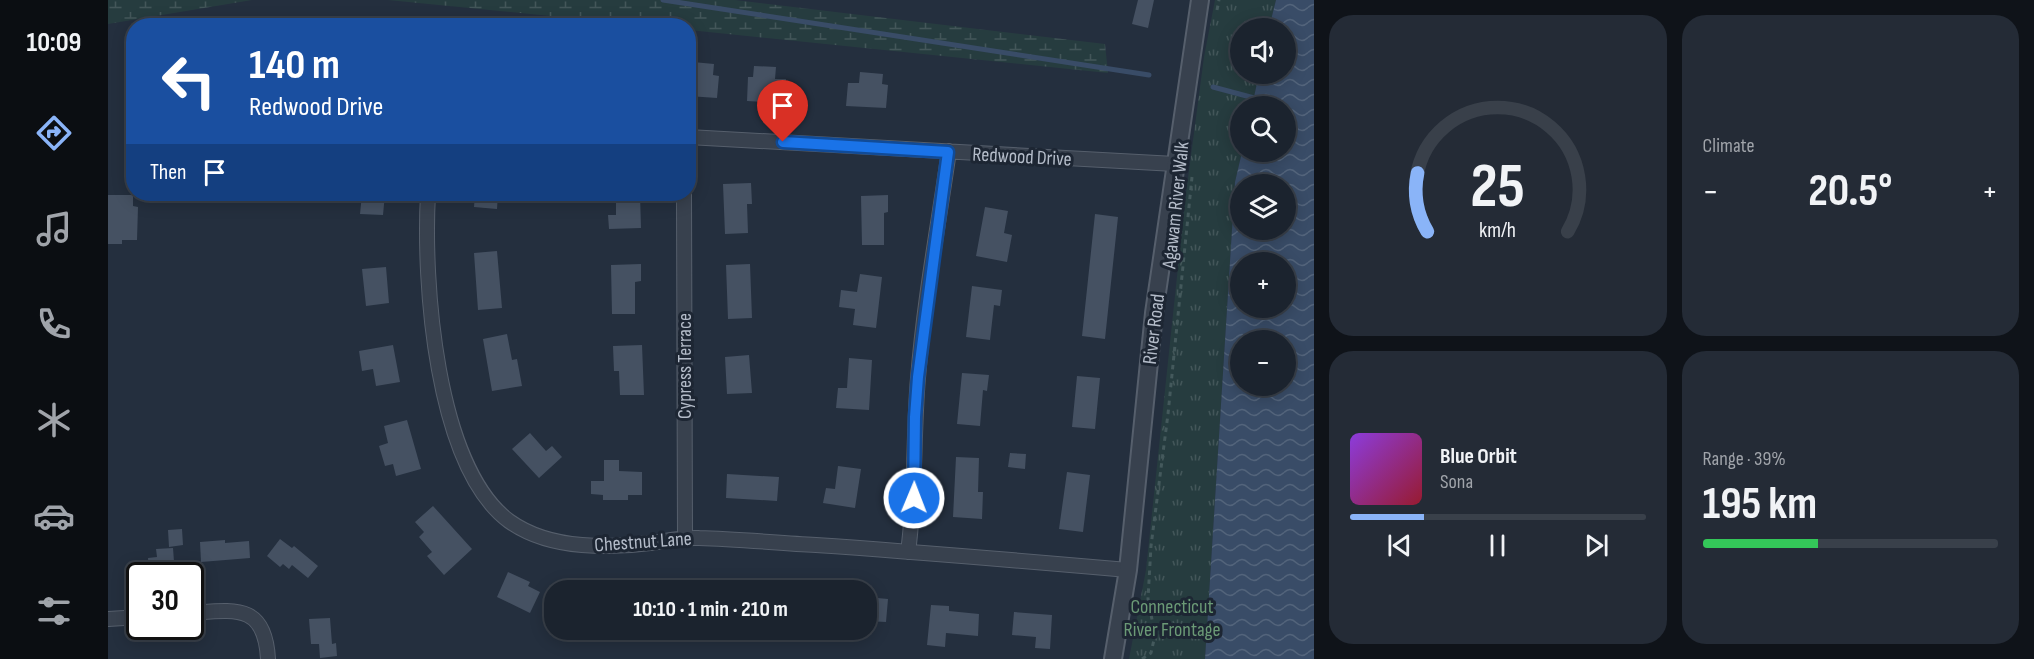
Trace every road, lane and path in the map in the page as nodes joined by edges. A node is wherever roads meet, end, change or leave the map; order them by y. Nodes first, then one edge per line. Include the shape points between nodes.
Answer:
1 (1200, 0) edge
2 (1219, 0) edge
3 (1217, 12) dead end
4 (696, 137) edge
5 (948, 152) junction
6 (1175, 164) junction
7 (1193, 169) dead end
8 (428, 201) edge
9 (684, 201) edge
10 (685, 538) junction
11 (908, 552) junction
12 (1128, 570) junction
13 (204, 612) edge
14 (126, 618) edge
15 (108, 620) edge
16 (268, 659) edge
17 (1113, 659) edge
18 (1142, 659) edge

1 - 6 street, River Road
2 - 3 path
4 - 5 street, Redwood Drive
5 - 6 street, Redwood Drive
5 - 11 street via 918,377
6 - 12 street, River Road via 1154,313
7 - 18 path, Agawam River Walk via 1151,546 1148,599 1155,635 1151,653
8 - 10 street, Chestnut Lane via 428,272 441,376 459,449 488,500 524,530 566,543 615,546
9 - 10 street, Cypress Terrace
10 - 11 street, Chestnut Lane
11 - 12 street, Chestnut Lane
12 - 17 street, River Road
13 - 16 street via 248,614 262,629
14 - 15 street

